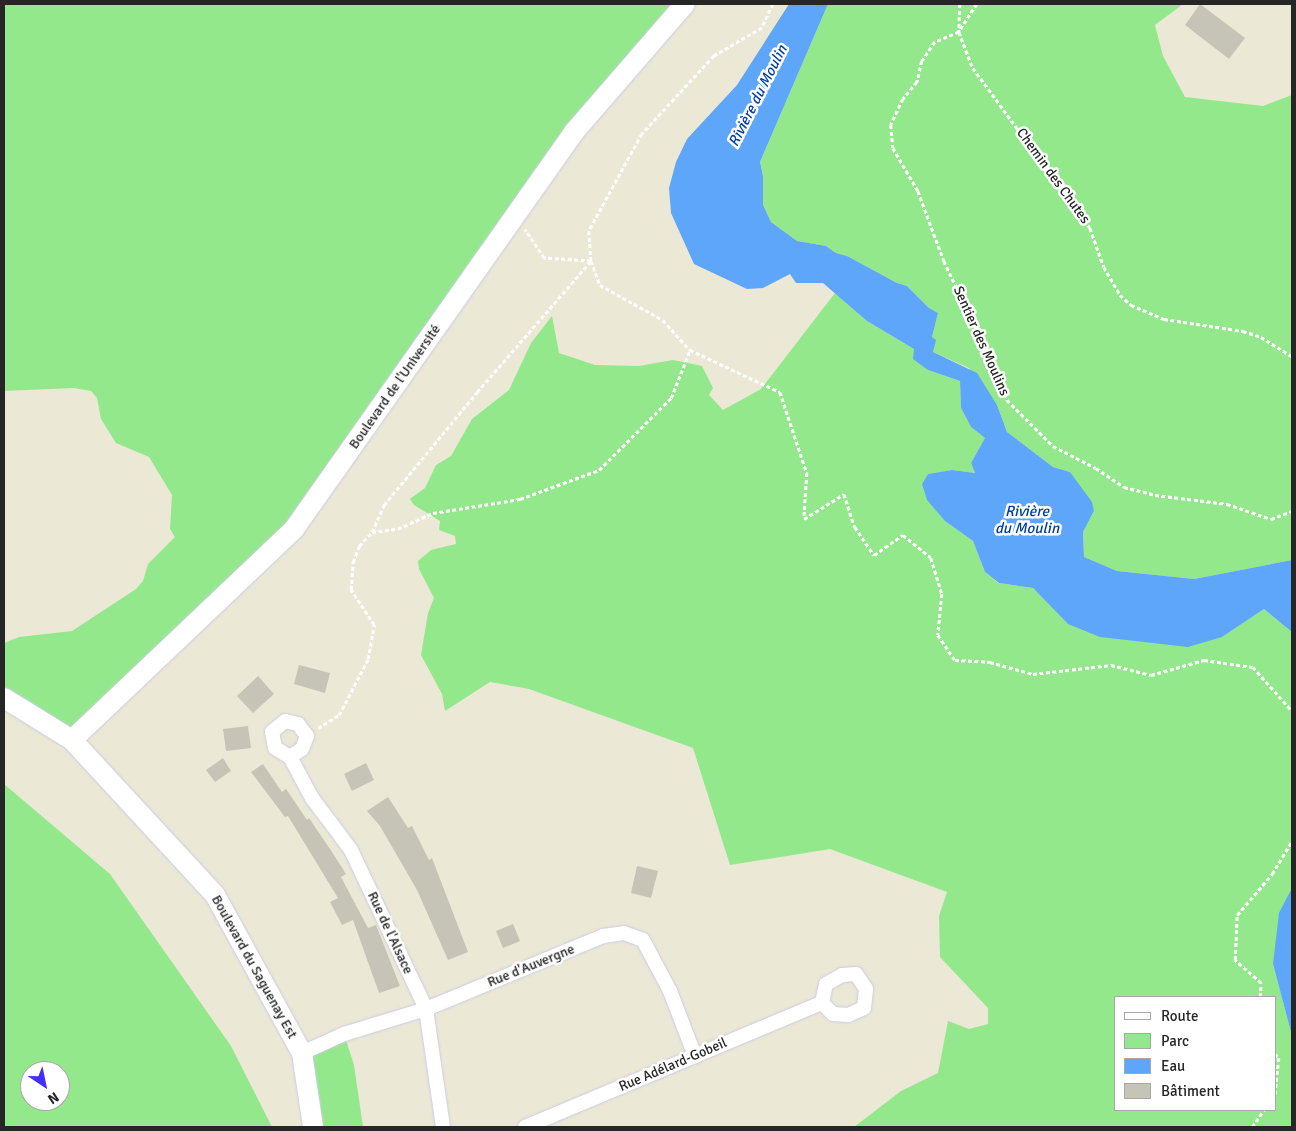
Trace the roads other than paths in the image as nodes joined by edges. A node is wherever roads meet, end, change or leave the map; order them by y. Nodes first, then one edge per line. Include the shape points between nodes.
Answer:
1 (685, 4) edge
2 (4, 698) edge
3 (72, 740) junction
4 (290, 757) junction
5 (822, 1003) dead end
6 (426, 1009) junction
7 (302, 1053) junction
8 (695, 1056) junction
9 (313, 1127) edge
10 (443, 1127) edge
11 (525, 1127) edge

1 - 3 main road, Boulevard de l'Université via 574,132 294,529
2 - 3 main road, Boulevard du Saguenay Est
3 - 7 main road, Boulevard du Saguenay Est via 215,895
4 - 4 street, Rue de l'Alsace via 302,749 306,736 298,724 285,721 272,732 275,748
4 - 6 street, Rue de l'Alsace via 312,798 352,850
5 - 8 street, Rue Adélard-Gobeil
6 - 7 street, Rue d'Auvergne via 344,1034
6 - 8 street, Rue d'Auvergne via 603,936 624,933 643,940 670,991
6 - 10 street, Rue de l'Alsace
7 - 9 main road, Boulevard du Saguenay Est
8 - 11 street, Rue Adélard-Gobeil

